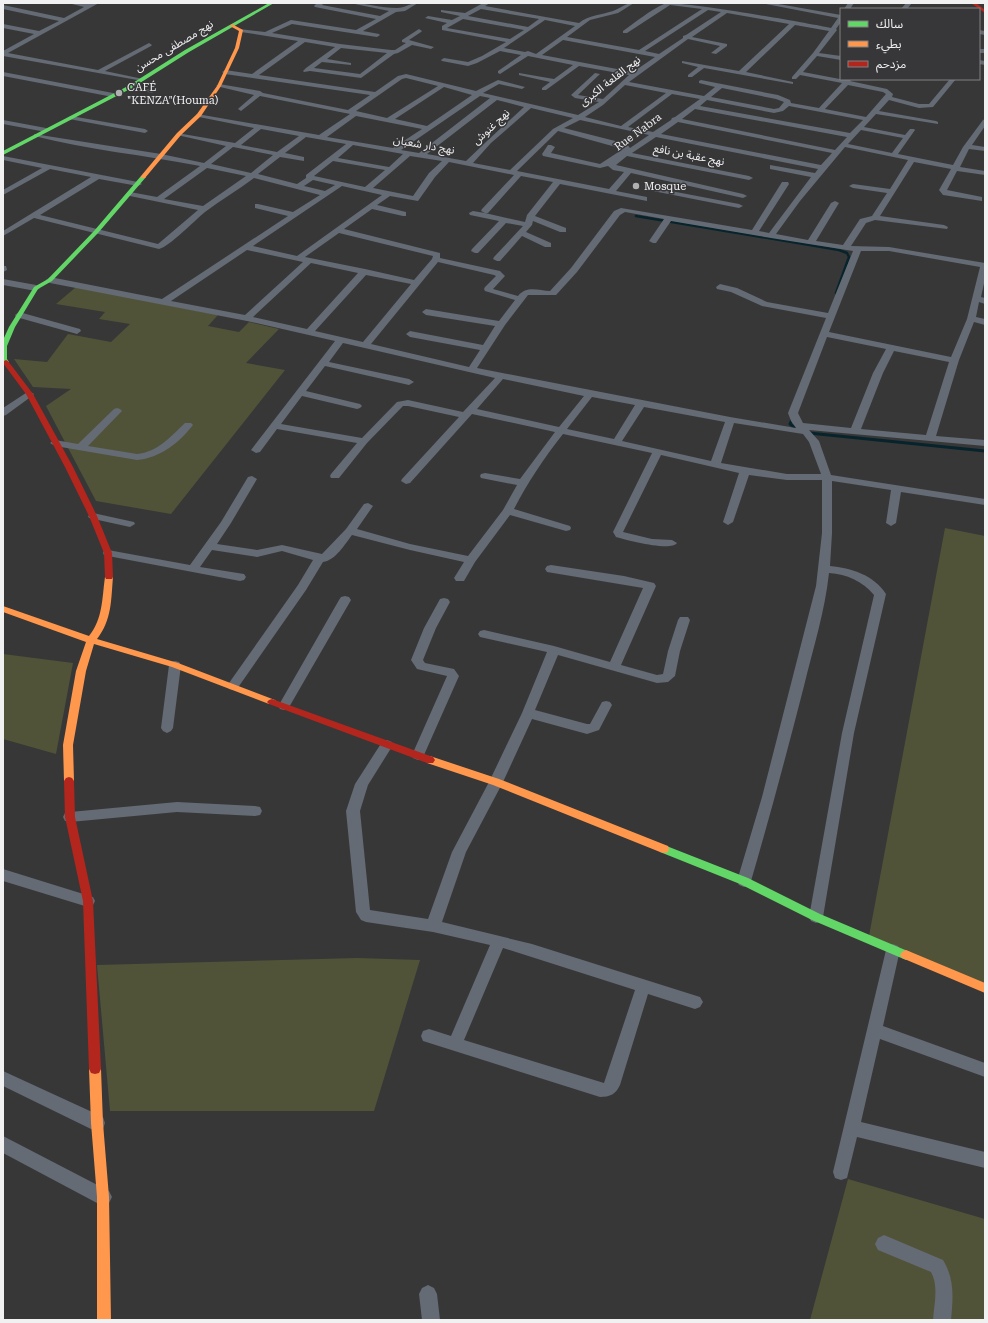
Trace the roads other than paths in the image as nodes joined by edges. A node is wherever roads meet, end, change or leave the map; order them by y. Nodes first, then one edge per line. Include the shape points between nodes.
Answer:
1 (11, 3) edge
2 (71, 3) edge
3 (96, 3) edge
4 (271, 3) edge
5 (321, 3) edge
6 (353, 3) edge
7 (415, 3) edge
8 (487, 3) edge
9 (631, 3) edge
10 (668, 3) edge
11 (716, 3) edge
12 (764, 3) edge
13 (786, 5) edge
14 (89, 6) junction
15 (3, 7) edge
16 (480, 7) junction
17 (708, 8) junction
18 (394, 10) junction
19 (443, 11) dead end
20 (726, 11) junction
21 (464, 16) junction
22 (381, 18) junction
23 (428, 18) dead end
24 (542, 18) junction
25 (840, 19) edge
26 (65, 20) junction
27 (840, 21) edge
28 (452, 22) junction
29 (794, 23) junction
30 (232, 25) junction
31 (580, 25) junction
32 (3, 26) edge
33 (529, 29) junction
34 (241, 30) junction
35 (834, 30) junction
36 (419, 31) dead end
37 (357, 32) junction
38 (624, 32) dead end
39 (40, 33) junction
40 (266, 34) junction
41 (377, 35) dead end
42 (563, 38) junction
43 (685, 38) junction
44 (304, 40) junction
45 (511, 41) junction
46 (412, 43) junction
47 (149, 44) dead end
48 (340, 46) junction
49 (431, 47) dead end
50 (499, 49) junction
51 (546, 49) junction
52 (553, 51) dead end
53 (393, 52) junction
54 (640, 52) junction
55 (4, 53) edge
56 (714, 53) dead end
57 (528, 54) junction
58 (815, 54) junction
59 (538, 55) junction
60 (660, 56) junction
61 (840, 58) edge
62 (322, 60) junction
63 (444, 60) dead end
64 (602, 60) dead end
65 (684, 62) dead end
66 (579, 63) junction
67 (349, 64) dead end
68 (595, 66) junction
69 (703, 66) junction
70 (99, 72) junction
71 (226, 72) junction
72 (500, 72) dead end
73 (741, 73) junction
74 (798, 73) junction
75 (521, 74) dead end
76 (597, 74) dead end
77 (634, 74) junction
78 (4, 75) edge
79 (300, 75) junction
80 (254, 76) junction
81 (690, 76) dead end
82 (840, 79) edge
83 (141, 80) junction
84 (555, 80) junction
85 (848, 80) edge
86 (952, 80) edge
87 (701, 82) dead end
88 (624, 83) junction
89 (219, 86) junction
90 (442, 86) junction
91 (720, 86) junction
92 (130, 87) junction
93 (522, 87) dead end
94 (544, 89) dead end
95 (784, 90) junction
96 (152, 91) dead end
97 (671, 92) junction
98 (260, 94) junction
99 (376, 94) junction
100 (476, 94) junction
101 (113, 95) junction
102 (496, 98) junction
103 (888, 98) junction
104 (705, 99) junction
105 (603, 101) junction
106 (788, 104) junction
107 (529, 106) junction
108 (694, 107) junction
109 (241, 109) dead end
110 (821, 110) junction
111 (353, 112) junction
112 (874, 112) junction
113 (199, 115) junction
114 (71, 118) junction
115 (579, 118) junction
116 (868, 119) junction
117 (389, 120) junction
118 (674, 120) junction
119 (985, 121) edge
120 (3, 122) edge
121 (936, 123) dead end
122 (259, 127) junction
123 (427, 128) junction
124 (622, 128) junction
125 (860, 128) junction
126 (558, 129) junction
127 (46, 130) junction
128 (912, 130) dead end
129 (145, 131) dead end
130 (179, 134) junction
131 (653, 134) junction
132 (304, 135) junction
133 (36, 136) junction
134 (853, 136) junction
135 (907, 137) junction
136 (320, 138) junction
137 (352, 144) junction
138 (234, 145) junction
139 (844, 145) junction
140 (551, 146) dead end
141 (967, 147) junction
142 (985, 149) edge
143 (394, 150) junction
144 (837, 152) junction
145 (3, 153) edge
146 (409, 153) junction
147 (626, 154) junction
148 (278, 155) junction
149 (421, 155) junction
150 (894, 155) junction
151 (161, 156) junction
152 (3, 158) edge
153 (301, 159) dead end
154 (333, 159) junction
155 (912, 159) junction
156 (447, 160) junction
157 (468, 164) junction
158 (206, 166) junction
159 (48, 167) junction
160 (773, 168) dead end
161 (823, 168) junction
162 (955, 168) junction
163 (390, 169) junction
164 (629, 172) junction
165 (985, 172) edge
166 (516, 173) junction
167 (252, 175) junction
168 (97, 176) junction
169 (816, 176) junction
170 (312, 178) junction
171 (748, 178) dead end
172 (663, 179) junction
173 (558, 181) junction
174 (138, 184) junction
175 (341, 184) junction
176 (784, 184) dead end
177 (853, 186) dead end
178 (298, 187) junction
179 (367, 189) junction
180 (653, 189) junction
181 (891, 191) junction
182 (612, 192) junction
183 (3, 193) edge
184 (130, 194) junction
185 (326, 194) junction
186 (388, 194) junction
187 (743, 196) dead end
188 (159, 199) junction
189 (644, 199) junction
190 (979, 199) dead end
191 (835, 203) dead end
192 (258, 206) dead end
193 (370, 206) junction
194 (739, 206) dead end
195 (204, 209) junction
196 (485, 211) dead end
197 (632, 212) junction
198 (473, 213) dead end
199 (295, 214) junction
200 (403, 214) dead end
201 (34, 216) junction
202 (669, 218) junction
203 (875, 218) junction
204 (504, 220) junction
205 (529, 221) junction
206 (944, 227) dead end
207 (337, 230) junction
208 (563, 230) dead end
209 (96, 232) junction
210 (521, 233) junction
211 (754, 233) junction
212 (3, 234) edge
213 (771, 236) junction
214 (652, 241) dead end
215 (811, 242) junction
216 (548, 245) dead end
217 (245, 247) junction
218 (845, 248) junction
219 (858, 248) junction
220 (475, 251) dead end
221 (298, 258) junction
222 (497, 259) dead end
223 (310, 260) junction
224 (436, 260) junction
225 (985, 266) edge
226 (365, 271) junction
227 (50, 280) junction
228 (3, 282) edge
229 (416, 283) junction
230 (720, 287) dead end
231 (36, 288) junction
232 (519, 299) junction
233 (980, 300) edge
234 (163, 302) junction
235 (426, 312) dead end
236 (19, 315) junction
237 (832, 316) junction
238 (247, 318) junction
239 (971, 320) junction
240 (985, 322) edge
241 (501, 324) junction
242 (78, 331) dead end
243 (309, 333) junction
244 (410, 334) dead end
245 (824, 334) junction
246 (341, 340) junction
247 (365, 345) junction
248 (892, 347) junction
249 (485, 348) junction
250 (4, 359) edge
251 (954, 360) junction
252 (323, 363) junction
253 (470, 370) junction
254 (501, 376) junction
255 (409, 382) dead end
256 (300, 393) junction
257 (29, 394) junction
258 (590, 394) junction
259 (641, 404) junction
260 (358, 406) dead end
261 (117, 411) dead end
262 (3, 413) edge
263 (467, 413) junction
264 (730, 420) junction
265 (188, 425) dead end
266 (275, 426) junction
267 (803, 429) junction
268 (561, 430) junction
269 (855, 431) junction
270 (930, 438) junction
271 (364, 441) junction
272 (55, 443) junction
273 (616, 443) junction
274 (985, 443) edge
275 (81, 447) junction
276 (256, 450) dead end
277 (657, 453) junction
278 (715, 465) junction
279 (745, 471) junction
280 (335, 476) dead end
281 (485, 476) dead end
282 (827, 477) junction
283 (252, 479) dead end
284 (406, 481) dead end
285 (523, 483) junction
286 (896, 488) junction
287 (985, 502) edge
288 (368, 506) dead end
289 (508, 511) junction
290 (93, 516) junction
291 (728, 522) dead end
292 (891, 523) dead end
293 (130, 524) dead end
294 (566, 528) dead end
295 (350, 531) junction
296 (672, 543) dead end
297 (210, 546) junction
298 (108, 553) junction
299 (320, 558) junction
300 (470, 560) junction
301 (193, 569) junction
302 (551, 569) dead end
303 (824, 569) junction
304 (240, 576) dead end
305 (460, 578) dead end
306 (345, 600) dead end
307 (444, 602) dead end
308 (3, 608) edge
309 (684, 620) dead end
310 (484, 634) dead end
311 (91, 640) junction
312 (554, 650) junction
313 (175, 666) junction
314 (614, 666) junction
315 (233, 686) junction
316 (606, 705) dead end
317 (284, 706) junction
318 (528, 713) junction
319 (167, 728) dead end
320 (387, 745) junction
321 (418, 755) junction
322 (496, 782) junction
323 (255, 811) dead end
324 (70, 817) junction
325 (3, 875) edge
326 (744, 881) junction
327 (88, 901) junction
328 (816, 917) junction
329 (433, 926) junction
330 (499, 941) junction
331 (894, 950) junction
332 (644, 987) junction
333 (985, 988) edge
334 (695, 1002) dead end
335 (875, 1030) junction
336 (429, 1036) dead end
337 (455, 1044) junction
338 (985, 1070) edge
339 (3, 1078) edge
340 (97, 1123) junction
341 (851, 1128) junction
342 (3, 1144) edge
343 (985, 1160) edge
344 (841, 1172) dead end
345 (102, 1197) junction
346 (884, 1244) dead end
347 (428, 1294) dead end
348 (104, 1320) edge
349 (431, 1320) edge
350 (942, 1320) edge

1 - 15 street
2 - 14 street
3 - 14 street
4 - 30 street, نهج مصطفى محسن
5 - 22 street via 317,6
6 - 18 street
7 - 18 street via 403,10
8 - 16 street
9 - 31 street via 616,12 591,18
10 - 17 street
10 - 38 street
11 - 17 street
12 - 13 street
13 - 25 street
14 - 26 street
15 - 26 street
16 - 21 street
16 - 24 street
17 - 20 street
17 - 54 street
18 - 22 street
19 - 21 street
20 - 29 street
20 - 43 street, نهج القلعة الكبرى
21 - 28 street
21 - 33 street
22 - 37 street
23 - 28 street
24 - 31 street
24 - 33 street
26 - 39 street
27 - 35 street
28 - 45 street via 444,29
29 - 35 street
29 - 73 street
30 - 34 street
30 - 83 street, نهج مصطفى محسن
31 - 42 street
32 - 39 street
33 - 45 street
34 - 40 street
34 - 71 street via 237,48
35 - 58 street
36 - 46 street via 404,40
37 - 40 street via 291,22
37 - 41 street
39 - 55 street
40 - 44 street
42 - 51 street
42 - 54 street
43 - 56 street via 725,45
43 - 60 street, نهج القلعة الكبرى
44 - 48 street
44 - 80 street
45 - 50 street
46 - 49 street
46 - 53 street
47 - 70 street
48 - 53 street
48 - 62 street
50 - 57 street
50 - 63 street via 470,64
51 - 52 street
51 - 59 street
53 - 79 street via 361,76
54 - 60 street
55 - 70 street
57 - 59 street
57 - 72 street
58 - 61 street
58 - 74 street
59 - 66 street
60 - 77 street, نهج القلعة الكبرى via 640,67
62 - 67 street
62 - 79 street
64 - 68 street
65 - 69 street
66 - 68 street
66 - 84 street
68 - 77 street
69 - 73 street
69 - 81 street
70 - 83 street
71 - 80 street
71 - 89 street
73 - 95 street
74 - 82 street
74 - 95 street
75 - 84 street
76 - 105 street via 574,95
77 - 88 street, نهج القلعة الكبرى
78 - 101 street
79 - 80 street
79 - 99 street
83 - 92 street, نهج مصطفى محسن
84 - 94 street
85 - 103 street via 884,90 890,94
85 - 110 street
86 - 103 street via 931,106 920,106
87 - 91 street
88 - 97 street
88 - 105 street, نهج القلعة الكبرى
89 - 98 street
89 - 113 street
90 - 99 street via 404,76
90 - 100 street
90 - 117 street
91 - 95 street
91 - 104 street, Rue Nabra
92 - 96 street
92 - 101 street, نهج مصطفى محسن
93 - 100 street via 498,82
95 - 106 street
97 - 104 street
97 - 124 street
98 - 109 street
98 - 111 street
99 - 111 street
100 - 102 street
100 - 123 street
101 - 114 street, نهج مصطفى محسن
102 - 107 street
102 - 149 street
103 - 112 street
104 - 106 street via 774,112
104 - 108 street, Rue Nabra
105 - 115 street, نهج القلعة الكبرى
106 - 110 street
107 - 115 street
107 - 157 street, نهج غنوش
108 - 118 street, Rue Nabra
108 - 134 street
110 - 116 street
111 - 117 street
111 - 136 street
112 - 116 street
112 - 121 street
113 - 122 street, نهج دار شعبان
113 - 130 street
114 - 127 street, نهج مصطفى محسن
114 - 129 street
115 - 124 street
115 - 126 street, نهج القلعة الكبرى
116 - 125 street
117 - 123 street
118 - 131 street, Rue Nabra
118 - 144 street
119 - 141 street
120 - 127 street
122 - 132 street, نهج دار شعبان
122 - 138 street
123 - 143 street
124 - 131 street
125 - 134 street
125 - 135 street
126 - 140 street via 624,146 627,149 600,166 546,154
126 - 166 street, نهج القلعة الكبرى
127 - 133 street, نهج مصطفى محسن
128 - 135 street
130 - 138 street
130 - 151 street
131 - 147 street, Rue Nabra
131 - 161 street
132 - 136 street, نهج دار شعبان
132 - 148 street
133 - 145 street, نهج مصطفى محسن
133 - 151 street
134 - 139 street
135 - 150 street
136 - 137 street, نهج دار شعبان
137 - 143 street, نهج دار شعبان
137 - 154 street
138 - 148 street
138 - 158 street
139 - 144 street
139 - 150 street
141 - 142 street
141 - 162 street
143 - 146 street, نهج دار شعبان
144 - 161 street
146 - 149 street, نهج دار شعبان
146 - 163 street
147 - 164 street, Rue Nabra via 612,166
147 - 171 street, نهج عقبة بن نافع
148 - 153 street
148 - 167 street
149 - 156 street, نهج دار شعبان
150 - 155 street
151 - 158 street
151 - 174 street
152 - 159 street
154 - 163 street
154 - 170 street via 309,177
155 - 162 street
155 - 181 street
156 - 157 street, نهج دار شعبان
156 - 186 street via 432,175 417,198 412,200
157 - 166 street, نهج دار شعبان
158 - 167 street
158 - 188 street
159 - 168 street
159 - 183 street
160 - 169 street
161 - 169 street
162 - 165 street
162 - 190 street via 943,190 944,193
163 - 179 street
164 - 172 street, Rue Nabra
164 - 182 street
166 - 173 street, نهج دار شعبان
166 - 196 street, نهج القلعة الكبرى
167 - 178 street
167 - 195 street
168 - 174 street
168 - 201 street
169 - 213 street via 792,204
170 - 175 street
170 - 178 street
172 - 180 street
172 - 187 street, Rue Nabra
173 - 182 street, نهج دار شعبان
173 - 205 street
174 - 184 street
175 - 179 street
175 - 185 street
176 - 211 street
177 - 181 street
178 - 185 street
179 - 186 street
180 - 189 street
180 - 194 street
181 - 203 street
182 - 189 street, نهج دار شعبان
184 - 188 street
184 - 209 street
185 - 199 street
186 - 193 street
188 - 195 street
189 - 197 street
191 - 215 street
192 - 199 street
193 - 200 street
193 - 207 street
195 - 209 street via 159,247
197 - 202 street
197 - 232 street via 624,210 617,213 574,270 553,293 529,292
198 - 204 street
199 - 217 street
201 - 209 street
201 - 212 street
202 - 211 street
202 - 214 street
203 - 206 street
203 - 218 street via 863,221
204 - 205 street
204 - 220 street
205 - 208 street
205 - 210 street
207 - 221 street
207 - 224 street via 436,254
209 - 227 street
210 - 216 street
210 - 222 street
211 - 213 street
213 - 215 street
215 - 218 street
217 - 221 street
217 - 234 street
218 - 219 street
219 - 225 street via 889,249
219 - 237 street
221 - 223 street
223 - 226 street
223 - 238 street
224 - 229 street
224 - 232 street via 497,273 501,276 488,289
225 - 233 street
226 - 229 street
226 - 243 street
227 - 231 street
227 - 234 street
228 - 231 street
229 - 247 street
230 - 237 street via 734,290 765,304
231 - 236 street
232 - 241 street
233 - 239 street
234 - 238 street
235 - 241 street
236 - 242 street
236 - 250 street via 7,336
237 - 245 street
238 - 243 street
239 - 240 street
239 - 251 street
241 - 249 street
243 - 246 street
244 - 249 street
245 - 248 street
245 - 267 street via 793,413
246 - 247 street
246 - 252 street
247 - 253 street
248 - 251 street
248 - 269 street via 878,373
249 - 253 street
250 - 257 street
251 - 270 street
252 - 255 street
252 - 256 street
253 - 254 street
254 - 258 street
254 - 263 street
256 - 260 street
256 - 266 street
257 - 262 street
257 - 272 street
258 - 259 street
258 - 268 street
259 - 264 street
259 - 273 street
261 - 275 street
263 - 268 street
263 - 271 street via 400,404
263 - 284 street
264 - 267 street
264 - 278 street
265 - 275 street via 164,448 145,457
266 - 271 street
266 - 276 street
267 - 269 street
267 - 282 street via 814,441
268 - 273 street
268 - 285 street
269 - 270 street
270 - 274 street
271 - 280 street
272 - 275 street
272 - 290 street
273 - 277 street
277 - 278 street
277 - 296 street via 618,534 652,542
278 - 279 street
279 - 282 street via 787,477
279 - 291 street
281 - 285 street
282 - 286 street
282 - 303 street
283 - 297 street
285 - 289 street
286 - 287 street
286 - 292 street
288 - 295 street
289 - 294 street
289 - 300 street
290 - 293 street
290 - 298 street
295 - 299 street via 327,557
295 - 300 street
297 - 299 street via 257,554 282,548
297 - 301 street
298 - 301 street
298 - 311 street via 109,574 104,619 100,630
299 - 315 street
300 - 305 street
301 - 304 street
302 - 314 street via 650,586
303 - 326 street via 805,657 769,797
303 - 328 street via 852,573 880,594 848,733
306 - 317 street
307 - 321 street via 417,660 421,666 450,672 453,676
308 - 311 street
309 - 314 street via 669,676 658,679
310 - 312 street
311 - 313 street
311 - 324 street via 81,671 68,745
312 - 314 street
312 - 318 street
313 - 315 street
313 - 319 street
315 - 317 street
316 - 318 street via 595,727 591,729
317 - 320 street
318 - 322 street
320 - 321 street
320 - 329 street via 359,789 354,802 363,912 366,916
321 - 322 street
322 - 326 street
322 - 329 street via 459,852
323 - 324 street via 176,807
324 - 327 street
325 - 327 street
326 - 328 street
327 - 340 street
328 - 331 street
329 - 330 street
330 - 332 street
330 - 337 street
331 - 333 street
331 - 335 street
332 - 334 street
332 - 337 street via 612,1085 607,1090 600,1090
335 - 338 street
335 - 341 street
336 - 337 street
339 - 340 street
340 - 345 street
341 - 343 street
341 - 344 street
342 - 345 street
345 - 348 street
346 - 350 street via 937,1266 945,1280
347 - 349 street

